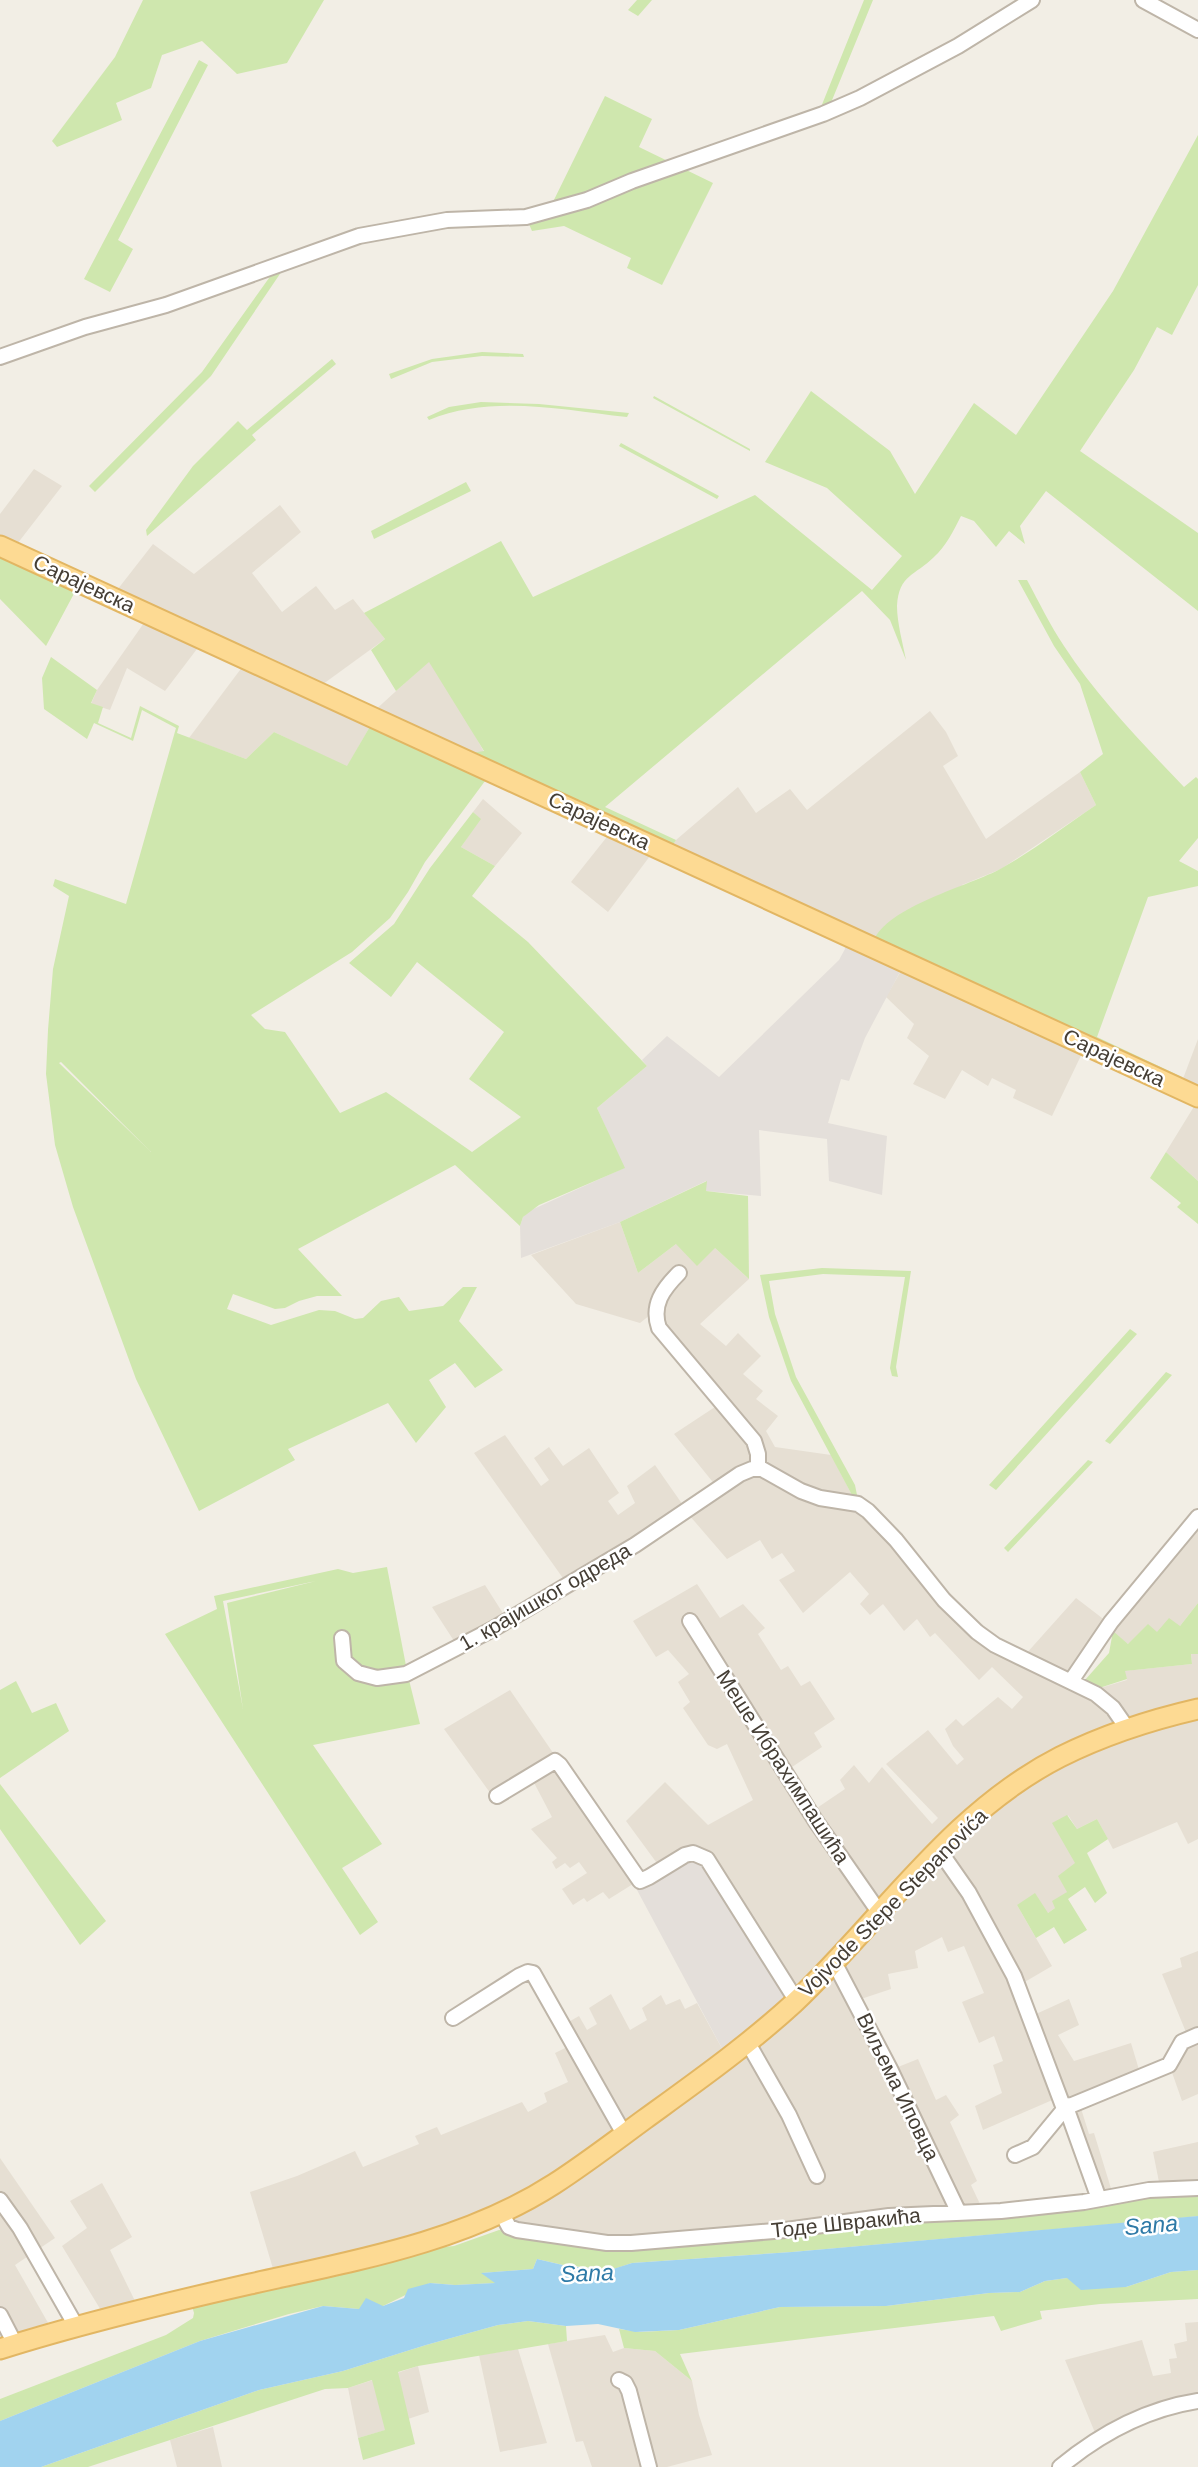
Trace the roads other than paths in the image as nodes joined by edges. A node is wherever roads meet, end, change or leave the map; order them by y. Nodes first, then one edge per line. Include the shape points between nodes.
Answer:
1 (1032, 0) edge
2 (1143, 0) edge
3 (1198, 30) edge
4 (0, 357) edge
5 (0, 546) edge
6 (1198, 1097) edge
7 (679, 1273) dead end
8 (758, 1469) junction
9 (1198, 1517) edge
10 (690, 1620) dead end
11 (342, 1638) dead end
12 (1071, 1681) junction
13 (1198, 1709) edge
14 (1128, 1728) junction
15 (497, 1796) dead end
16 (940, 1850) junction
17 (879, 1912) junction
18 (834, 1962) junction
19 (796, 2000) junction
20 (453, 2018) dead end
21 (1198, 2035) edge
22 (748, 2043) junction
23 (1066, 2106) junction
24 (624, 2134) junction
25 (1015, 2155) dead end
26 (817, 2176) dead end
27 (1198, 2188) edge
28 (1099, 2199) junction
29 (0, 2200) edge
30 (960, 2213) junction
31 (502, 2214) junction
32 (0, 2315) edge
33 (76, 2326) junction
34 (8, 2347) edge
35 (619, 2380) dead end
36 (1198, 2401) edge
37 (649, 2467) edge
38 (1060, 2467) edge

1 - 4 street via 860,98 587,200 526,217 447,220 359,236 166,305
2 - 3 street
5 - 6 main road, Сарајевска
7 - 8 street via 658,1299 659,1328 754,1441
8 - 11 street, 1. крајишког одреда via 728,1481 635,1545 493,1629 406,1674 377,1678 358,1673 344,1661
8 - 12 street via 820,1498 858,1504 978,1632 995,1645
9 - 12 street via 1111,1622
10 - 17 street, Меше Ибрахимпашића via 815,1820
12 - 14 street via 1113,1708
13 - 14 main road, Vojvode Stepe Stepanovića
14 - 16 main road, Vojvode Stepe Stepanovića via 1036,1771 983,1809
15 - 19 street via 557,1762 640,1881 685,1854 701,1854
16 - 17 main road, Vojvode Stepe Stepanovića
16 - 23 street via 1014,1976 1060,2102
17 - 18 main road, Vojvode Stepe Stepanovića
18 - 19 main road, Vojvode Stepe Stepanovića
18 - 30 street, Виљема Иповца
19 - 22 main road, Vojvode Stepe Stepanovića
20 - 24 street via 519,1976 533,1973
21 - 23 street via 1182,2042 1169,2065
22 - 24 main road, Vojvode Stepe Stepanovića
22 - 26 street
23 - 25 street via 1033,2147
23 - 28 street
24 - 31 main road, Vojvode Stepe Stepanovića
27 - 28 street, Тоде Швракића
28 - 30 street, Тоде Швракића
29 - 33 street
30 - 31 street, Тоде Швракића via 631,2243 517,2230 509,2227
31 - 33 main road, Vojvode Stepe Stepanovića via 441,2236
32 - 34 street
33 - 34 main road, Vojvode Stepe Stepanovića
35 - 37 street via 629,2391
36 - 38 street via 1145,2414

